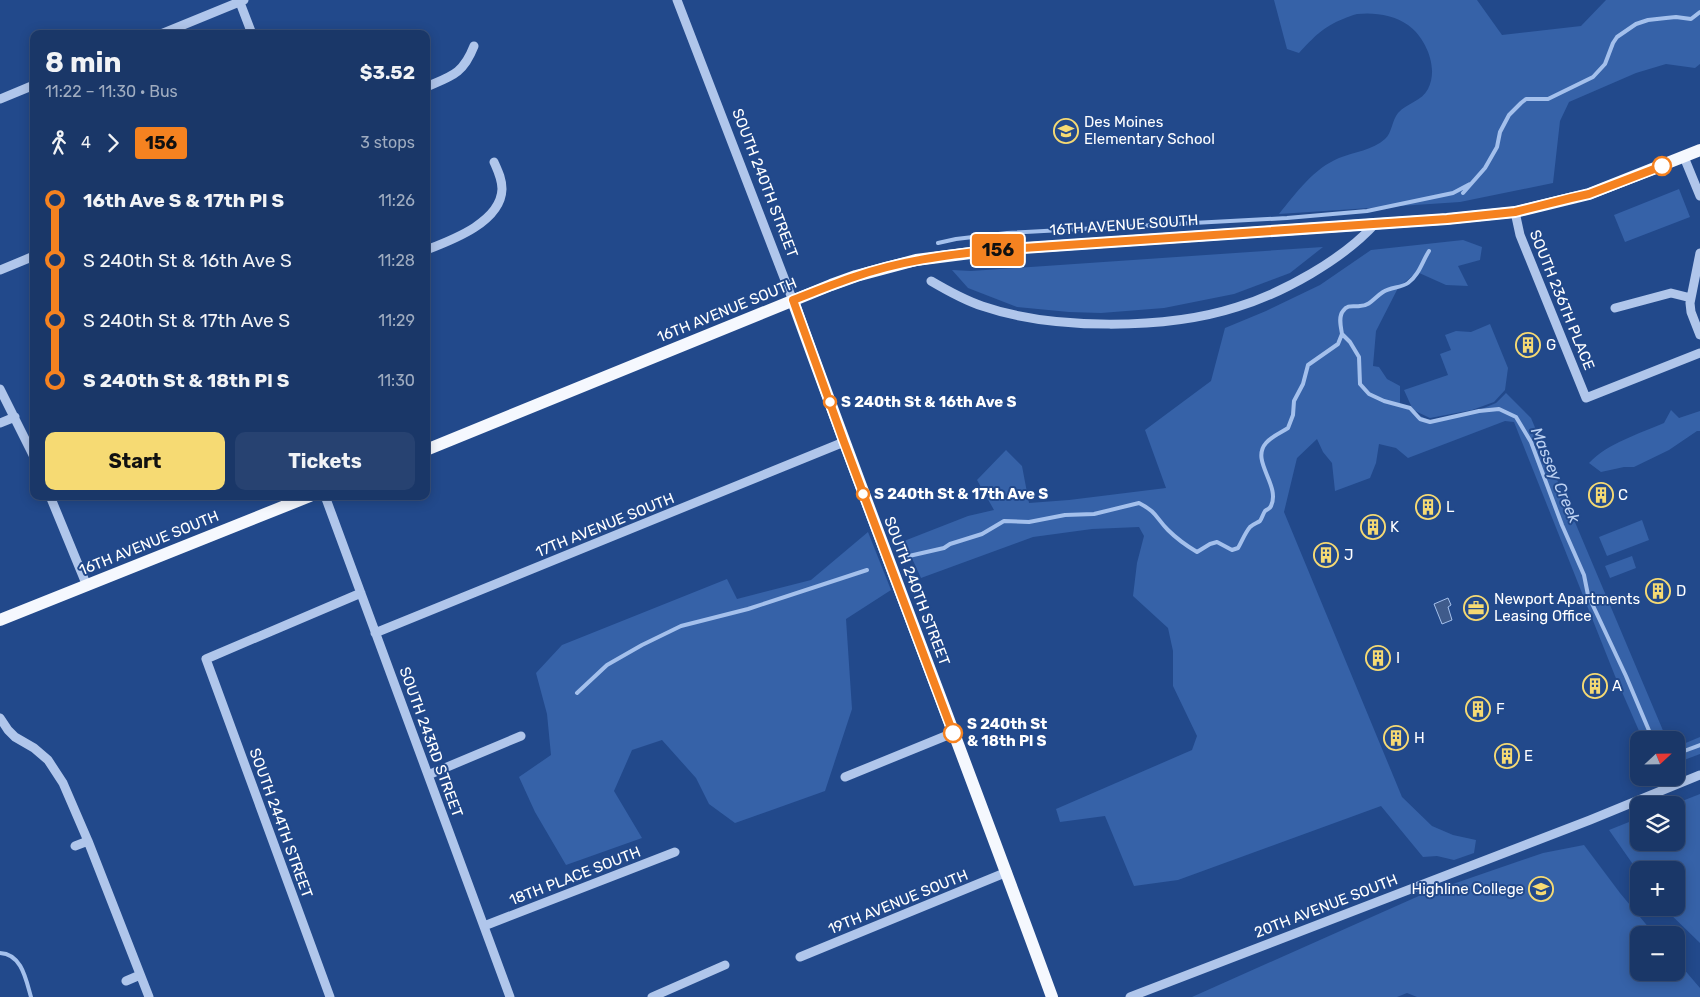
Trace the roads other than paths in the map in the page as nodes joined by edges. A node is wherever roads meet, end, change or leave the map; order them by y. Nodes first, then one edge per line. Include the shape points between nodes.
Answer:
1 (677, 0) edge
2 (241, 1) edge
3 (171, 30) edge
4 (251, 30) edge
5 (474, 46) dead end
6 (430, 85) edge
7 (30, 87) edge
8 (0, 99) edge
9 (1700, 150) edge
10 (1684, 157) junction
11 (494, 162) dead end
12 (1700, 196) edge
13 (1515, 212) junction
14 (1375, 224) junction
15 (430, 248) edge
16 (1700, 252) edge
17 (30, 258) edge
18 (0, 270) edge
19 (932, 281) dead end
20 (1691, 298) junction
21 (793, 300) junction
22 (1615, 308) dead end
23 (1700, 335) edge
24 (1700, 353) edge
25 (0, 389) edge
26 (15, 417) junction
27 (0, 423) edge
28 (844, 442) junction
29 (430, 448) edge
30 (30, 449) edge
31 (52, 500) edge
32 (300, 500) edge
33 (326, 500) edge
34 (87, 586) junction
35 (361, 593) junction
36 (0, 620) edge
37 (375, 632) junction
38 (0, 718) edge
39 (953, 733) junction
40 (521, 736) dead end
41 (428, 775) junction
42 (1700, 775) edge
43 (845, 777) dead end
44 (88, 841) junction
45 (75, 846) dead end
46 (675, 852) dead end
47 (1007, 872) junction
48 (484, 926) junction
49 (800, 957) dead end
50 (725, 965) dead end
51 (140, 975) junction
52 (126, 981) dead end
53 (149, 997) edge
54 (330, 997) edge
55 (510, 997) edge
56 (652, 997) edge
57 (1052, 997) edge
58 (1130, 997) edge

1 - 21 street, SOUTH 240TH STREET
2 - 3 street
2 - 4 street
5 - 6 street via 463,68
7 - 8 street
9 - 10 main road, 16TH AVENUE SOUTH
10 - 12 street
10 - 13 main road, 16TH AVENUE SOUTH via 1589,194
11 - 15 street via 502,188 491,213 475,227
13 - 14 main road, 16TH AVENUE SOUTH
13 - 24 street, SOUTH 236TH PLACE via 1520,235 1586,398
14 - 19 street via 1360,240 1336,257 1268,295 1224,311 1182,319 1115,324 1044,320 982,306
14 - 21 main road, 16TH AVENUE SOUTH via 958,254 916,260 856,276
16 - 20 street
17 - 18 street
20 - 22 street via 1672,293
20 - 23 street via 1691,312
21 - 28 main road, SOUTH 240TH STREET
21 - 29 main road, 16TH AVENUE SOUTH
25 - 26 street
26 - 27 street
26 - 30 street
28 - 37 street, 17TH AVENUE SOUTH
28 - 39 main road, SOUTH 240TH STREET
31 - 34 street
32 - 34 main road, 16TH AVENUE SOUTH
33 - 35 street, SOUTH 243RD STREET
34 - 36 main road, 16TH AVENUE SOUTH
35 - 37 street, SOUTH 243RD STREET
35 - 54 street, SOUTH 244TH STREET via 206,659
37 - 41 street, SOUTH 243RD STREET
38 - 44 street via 15,737 42,754 58,774
39 - 43 street
39 - 47 main road, SOUTH 240TH STREET
40 - 41 street
41 - 48 street, SOUTH 243RD STREET
42 - 58 street, 20TH AVENUE SOUTH
44 - 45 street
44 - 51 street
46 - 48 street, 18TH PLACE SOUTH
47 - 49 street, 19TH AVENUE SOUTH
47 - 57 main road, SOUTH 240TH STREET
48 - 55 street, SOUTH 243RD STREET
50 - 56 street
51 - 52 street
51 - 53 street

